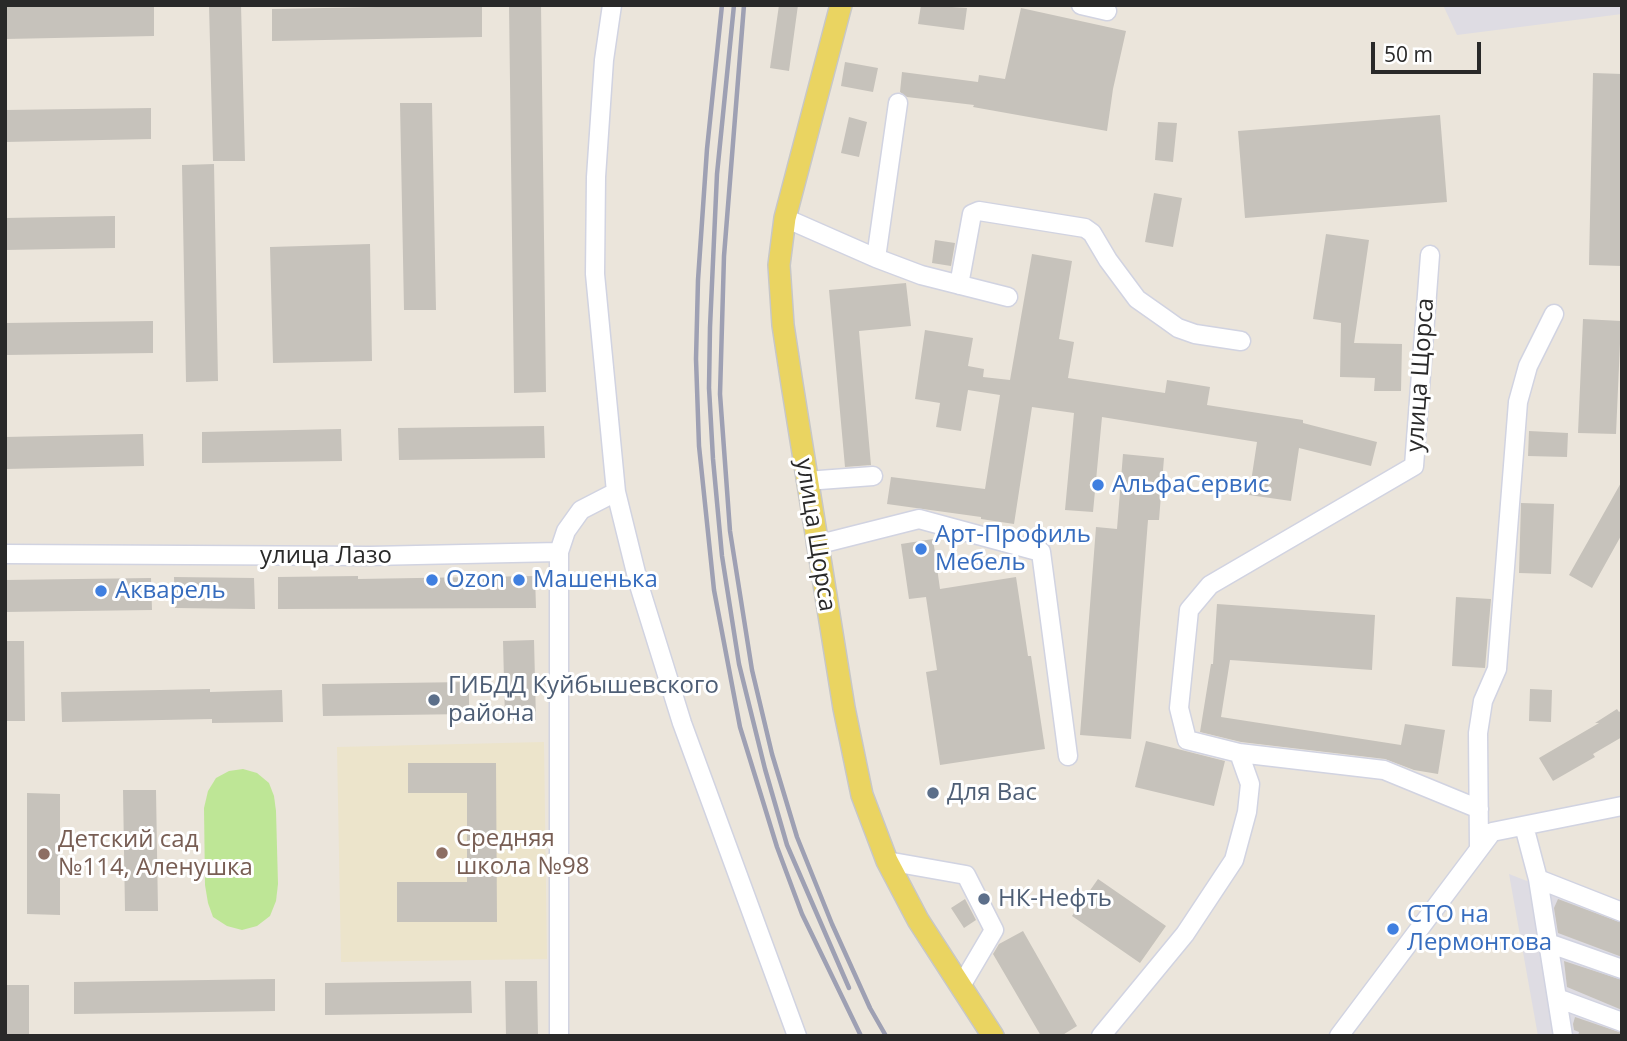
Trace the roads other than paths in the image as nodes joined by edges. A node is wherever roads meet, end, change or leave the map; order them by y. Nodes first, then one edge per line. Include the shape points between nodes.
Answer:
1 (612, 5) edge
2 (841, 5) edge
3 (1081, 5) edge
4 (1107, 11) dead end
5 (898, 103) dead end
6 (785, 218) junction
7 (1430, 255) dead end
8 (876, 258) junction
9 (959, 285) junction
10 (1007, 297) dead end
11 (1554, 314) dead end
12 (1241, 341) dead end
13 (873, 476) dead end
14 (806, 481) junction
15 (616, 492) junction
16 (817, 545) junction
17 (559, 552) junction
18 (5, 554) edge
19 (1239, 753) junction
20 (1068, 755) dead end
21 (1622, 806) edge
22 (1479, 809) junction
23 (1524, 826) junction
24 (1479, 847) junction
25 (887, 861) junction
26 (1538, 879) junction
27 (1622, 912) edge
28 (1548, 943) junction
29 (1622, 969) edge
30 (961, 986) junction
31 (1557, 998) junction
32 (1622, 1022) edge
33 (559, 1036) edge
34 (797, 1036) edge
35 (993, 1036) edge
36 (1101, 1036) edge
37 (1339, 1036) edge
38 (1563, 1036) edge

1 - 15 street via 596,177 596,274
2 - 6 main road, улица Щорса
3 - 4 street
5 - 8 street
6 - 8 street
6 - 14 main road, улица Щорса via 779,265 783,325
7 - 19 street, улица Щорса via 1414,466 1210,585 1189,610 1179,708 1187,740
8 - 9 street
9 - 10 street
9 - 12 street via 972,214 979,211 1085,228 1137,299 1178,328
11 - 22 street via 1528,366 1517,402 1497,669 1483,701 1478,733
13 - 14 street
14 - 16 main road, улица Щорса
15 - 17 street via 581,510 566,531
15 - 34 street via 682,723
16 - 20 street via 919,519 1041,552
16 - 25 main road, улица Щорса via 862,795
17 - 18 street, улица Лазо
17 - 33 street
19 - 22 street via 1384,770
19 - 36 street via 1250,784 1234,860 1185,934
21 - 23 street
22 - 24 street
23 - 24 street via 1492,832
23 - 26 street
24 - 37 street
25 - 30 main road, улица Щорса
25 - 30 street via 966,875 994,930
26 - 27 street
26 - 28 street
28 - 29 street
28 - 31 street
30 - 35 main road, улица Щорса
31 - 32 street
31 - 38 street

